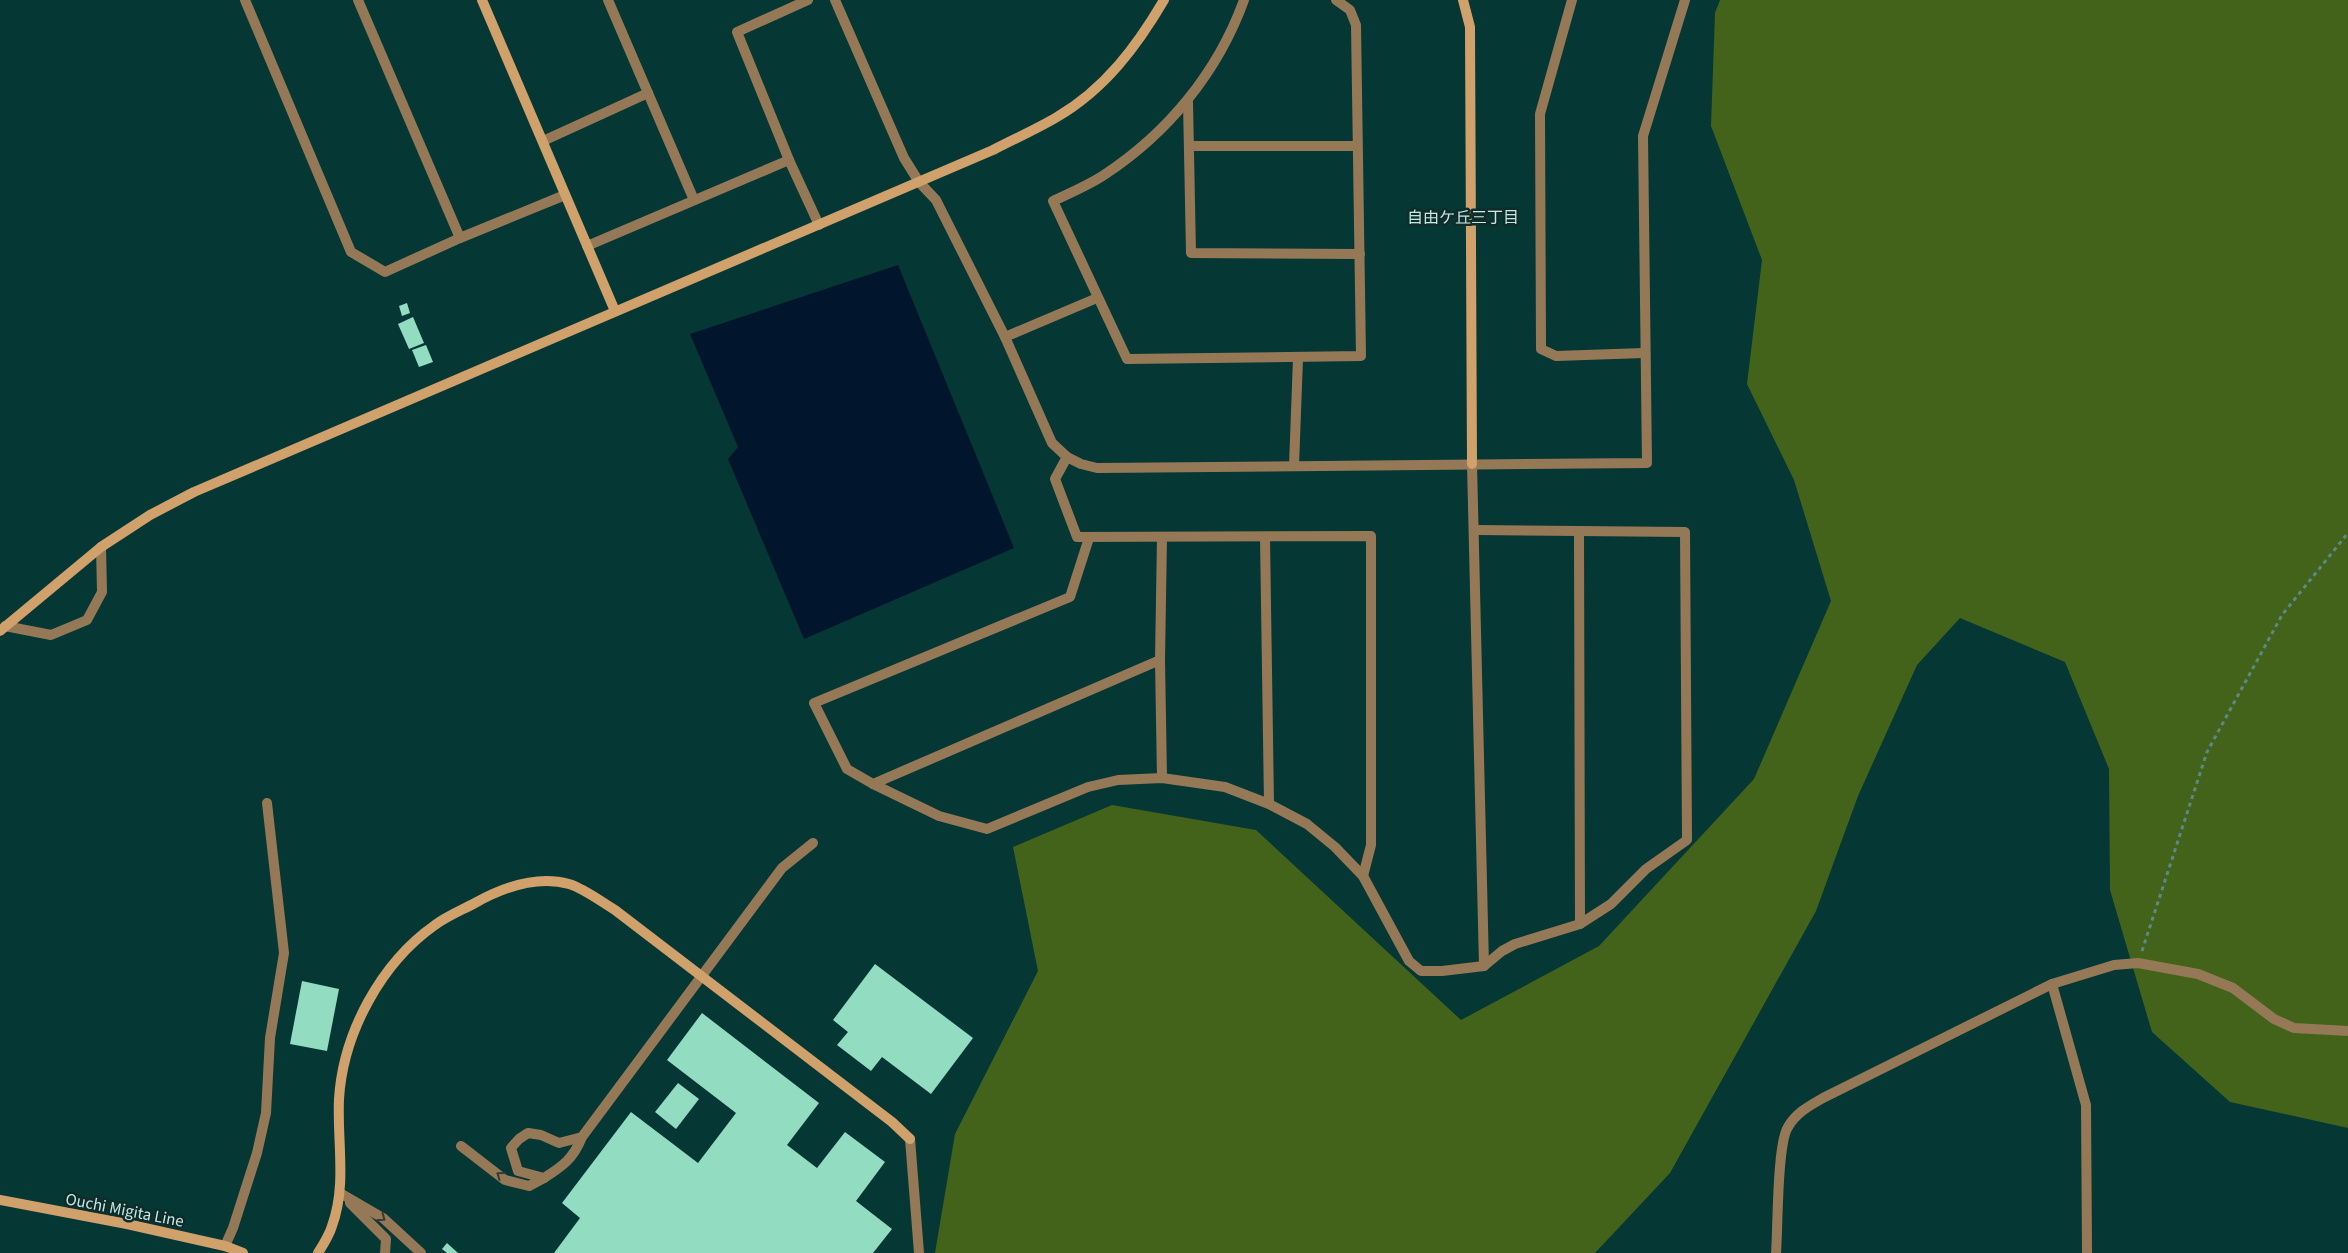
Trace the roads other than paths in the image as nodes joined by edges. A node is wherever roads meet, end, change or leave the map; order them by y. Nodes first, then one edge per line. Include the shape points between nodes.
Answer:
1 (245, 0) edge
2 (358, 0) edge
3 (482, 0) edge
4 (608, 0) edge
5 (808, 0) edge
6 (835, 0) edge
7 (1164, 0) edge
8 (1244, 0) edge
9 (1336, 0) edge
10 (1463, 0) edge
11 (1572, 0) edge
12 (1685, 0) edge
13 (648, 93) junction
14 (1188, 102) junction
15 (543, 141) junction
16 (1189, 146) junction
17 (1356, 146) junction
18 (789, 160) junction
19 (919, 182) junction
20 (565, 195) junction
21 (694, 200) junction
22 (819, 225) junction
23 (460, 238) junction
24 (587, 246) junction
25 (1360, 254) junction
26 (1097, 298) junction
27 (615, 311) junction
28 (1005, 337) junction
29 (1644, 353) junction
30 (1298, 358) junction
31 (1067, 458) junction
32 (1472, 464) junction
33 (1294, 466) junction
34 (1475, 530) junction
35 (1579, 533) junction
36 (1162, 537) junction
37 (1265, 537) junction
38 (1089, 538) junction
39 (101, 547) junction
40 (3, 629) edge
41 (1160, 660) junction
42 (1162, 778) junction
43 (873, 784) junction
44 (267, 803) dead end
45 (1269, 804) junction
46 (812, 843) dead end
47 (1363, 876) junction
48 (1580, 924) junction
49 (1484, 966) junction
50 (701, 977) junction
51 (2052, 984) junction
52 (2348, 1032) edge
53 (582, 1137) junction
54 (461, 1146) dead end
55 (544, 1178) junction
56 (340, 1193) junction
57 (0, 1200) edge
58 (225, 1246) junction
59 (243, 1253) edge
60 (318, 1253) edge
61 (386, 1253) edge
62 (421, 1253) edge
63 (919, 1253) edge
64 (1776, 1253) edge
65 (2087, 1253) edge

1 - 23 street via 351,252 385,272
2 - 23 street
3 - 15 street
4 - 13 street
5 - 18 street via 737,32
6 - 19 street via 904,158
7 - 19 street via 1119,66 1092,92 1058,117
8 - 14 street via 1218,57
9 - 17 street via 1350,10 1356,26
10 - 32 street via 1470,27
11 - 29 street via 1540,114 1541,349 1556,356
12 - 29 street via 1643,136
13 - 15 street
13 - 21 street
14 - 16 street
14 - 26 street via 1156,134 1104,176 1053,201
15 - 20 street
16 - 17 street
16 - 25 street via 1191,253
17 - 25 street
18 - 21 street
18 - 22 street
19 - 22 street
19 - 28 street via 936,200
20 - 23 street
20 - 24 street
21 - 24 street
22 - 27 street
24 - 27 street
25 - 30 street via 1361,356
26 - 28 street
26 - 30 street via 1127,359
27 - 39 street via 194,492 150,515
28 - 31 street via 1052,443
29 - 32 street via 1647,463
30 - 33 street
31 - 33 street via 1098,468
31 - 38 street via 1055,479 1077,537
32 - 33 street
32 - 34 street
34 - 35 street
34 - 49 street
35 - 48 street
35 - 48 street via 1685,532 1687,830 1687,840 1646,869 1611,904
36 - 37 street
36 - 38 street
36 - 41 street
37 - 45 street
37 - 47 street via 1371,536 1371,845
38 - 43 street via 1070,597 814,703 847,770
39 - 40 street
39 - 40 street via 102,592 87,620 51,635
41 - 42 street
41 - 43 street
42 - 43 street via 1118,780 1088,787 987,829 939,816
42 - 45 street via 1225,787
44 - 58 street via 284,953 270,1038 266,1113
45 - 47 street via 1307,824
46 - 50 street via 782,868
47 - 49 street via 1410,961 1420,971
48 - 49 street via 1515,944
50 - 53 street
50 - 56 street via 615,910 568,884 543,882 512,886 435,925 410,946 388,972 355,1030 339,1098
50 - 63 street via 910,1139
51 - 52 street via 2114,965 2138,963 2198,974 2233,988 2274,1019 2294,1028
51 - 64 street via 1849,1084 1798,1113 1786,1129 1781,1160
51 - 65 street via 2086,1105
53 - 55 street via 576,1154
53 - 55 street via 559,1143 528,1133 519,1139 511,1148 518,1171
55 -> 54 street via 529,1186 505,1180
56 - 60 street via 332,1227
56 - 61 street via 386,1239
56 -> 62 street via 383,1218
57 - 58 street, Ouchi Migita Line
58 - 59 street, Ouchi Migita Line

